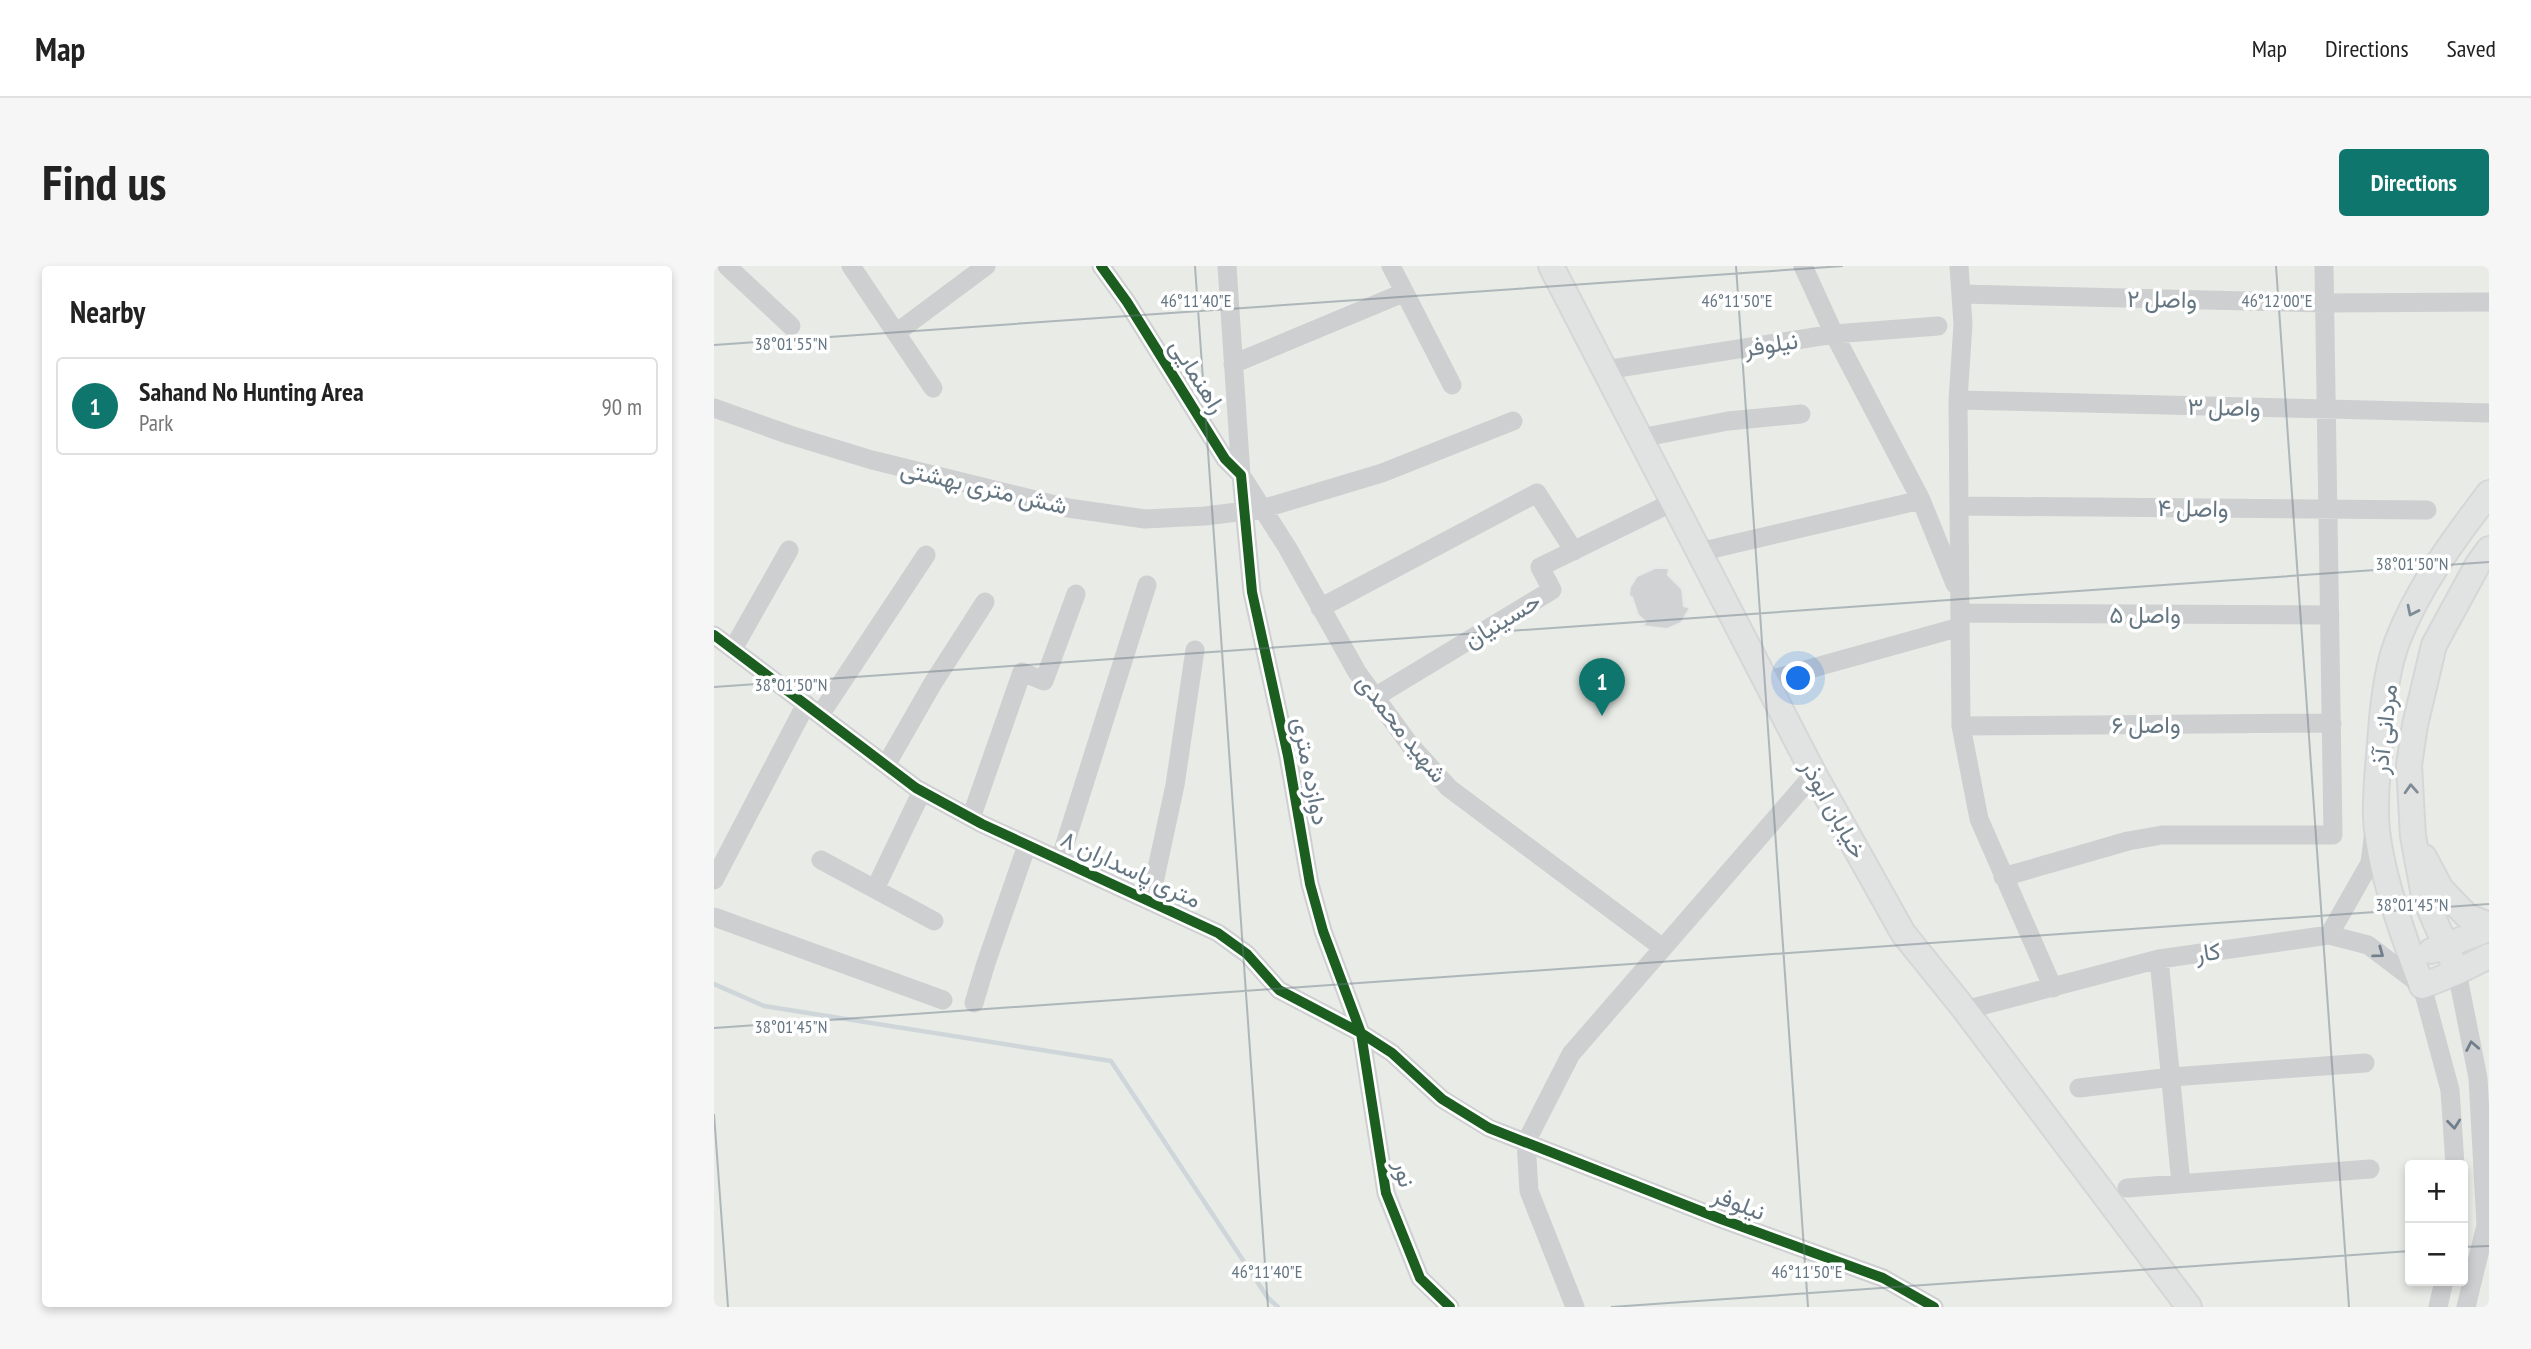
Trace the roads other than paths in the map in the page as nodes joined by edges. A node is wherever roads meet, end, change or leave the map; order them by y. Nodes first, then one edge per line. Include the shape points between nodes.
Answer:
1 (727, 266) edge
2 (851, 266) edge
3 (986, 266) edge
4 (1101, 266) edge
5 (1227, 266) edge
6 (1391, 266) edge
7 (1551, 266) edge
8 (1803, 266) edge
9 (1959, 266) edge
10 (2324, 266) edge
11 (1403, 293) junction
12 (1962, 294) junction
13 (2489, 302) edge
14 (2325, 303) junction
15 (791, 326) dead end
16 (1938, 326) dead end
17 (896, 333) junction
18 (1834, 334) junction
19 (1233, 364) junction
20 (1605, 370) junction
21 (1452, 385) dead end
22 (933, 388) dead end
23 (1958, 400) junction
24 (714, 408) edge
25 (2326, 409) junction
26 (2489, 413) edge
27 (1801, 414) dead end
28 (1513, 421) dead end
29 (1640, 438) junction
30 (1241, 475) junction
31 (2489, 493) edge
32 (1920, 500) junction
33 (1673, 502) junction
34 (1959, 506) junction
35 (2328, 510) junction
36 (2427, 510) dead end
37 (1253, 511) junction
38 (2489, 549) edge
39 (789, 550) dead end
40 (1574, 551) junction
41 (1699, 552) junction
42 (926, 555) dead end
43 (1147, 585) dead end
44 (1076, 594) dead end
45 (985, 602) dead end
46 (1320, 608) junction
47 (1960, 611) junction
48 (2330, 615) junction
49 (714, 635) edge
50 (733, 649) junction
51 (1195, 650) dead end
52 (1766, 681) junction
53 (1375, 697) junction
54 (813, 710) junction
55 (2332, 723) junction
56 (1961, 726) junction
57 (886, 765) junction
58 (1814, 774) junction
59 (922, 791) junction
60 (971, 818) junction
61 (2376, 819) junction
62 (2413, 836) junction
63 (1027, 845) junction
64 (821, 860) dead end
65 (1060, 860) junction
66 (2003, 877) junction
67 (714, 880) edge
68 (875, 889) junction
69 (1150, 901) junction
70 (714, 917) edge
71 (934, 921) dead end
72 (2489, 927) edge
73 (2329, 935) junction
74 (2445, 945) junction
75 (1663, 948) junction
76 (2489, 956) edge
77 (2412, 958) junction
78 (2159, 959) junction
79 (2457, 972) junction
80 (2422, 986) junction
81 (2053, 988) junction
82 (943, 1000) dead end
83 (974, 1003) dead end
84 (1965, 1010) junction
85 (1360, 1033) junction
86 (2365, 1063) dead end
87 (2172, 1077) junction
88 (2079, 1088) dead end
89 (1527, 1142) junction
90 (2455, 1160) edge
91 (2370, 1169) dead end
92 (2181, 1184) junction
93 (2127, 1188) dead end
94 (2443, 1286) edge
95 (2182, 1305) edge
96 (1450, 1307) edge
97 (1575, 1307) edge
98 (1934, 1307) edge
99 (2438, 1307) edge
100 (2466, 1307) edge

1 - 15 street
2 - 17 street
3 - 17 street
4 - 30 street, راهنمایی via 1225,459
5 - 19 street
6 - 11 street
7 - 20 main road, خیابان ابوذر
8 - 18 street
9 - 12 street
10 - 14 street
11 - 19 street
11 - 21 street
12 - 14 street, واصل ۲
12 - 23 street
13 - 14 street, واصل ۲
14 - 25 street
16 - 18 street, نیلوفر
17 - 22 street
18 - 20 street, نیلوفر
18 - 32 street
19 - 30 street
20 - 29 main road, خیابان ابوذر
23 - 25 street, واصل ۳
23 - 34 street
24 - 37 street, شش متری بهشتی via 872,460 1068,508 1145,519
25 - 26 street, واصل ۳
25 - 35 street
27 - 29 street via 1728,421
28 - 37 street, شش متری بهشتی via 1382,473
29 - 33 main road, خیابان ابوذر
30 - 37 street
31 -> 61 main road, مردانی آذر via 2447,548 2396,644 2383,705
32 - 41 street
32 - 47 street
33 - 40 street, حسینیان
33 - 41 main road, خیابان ابوذر
34 - 35 street, واصل ۴
34 - 47 street
35 - 36 street, واصل ۴
35 - 48 street
37 - 46 street, شهید محمدی via 1287,547
37 - 85 street, دوازده متری via 1252,592 1310,884
62 -> 38 main road, مردانی آذر via 2409,765 2434,645
39 - 50 street
40 - 46 street via 1537,493
40 - 53 street, حسینیان via 1540,567 1552,590
41 - 52 main road, خیابان ابوذر
42 - 54 street
43 - 65 street
44 - 60 street via 1044,681 1022,671
45 - 57 street
46 - 53 street, شهید محمدی
47 - 48 street, واصل ۵
47 - 52 street, واصل ۵
47 - 56 street
48 - 55 street
49 - 50 street, ۸ متری پاسداران
50 - 54 street, ۸ متری پاسداران
51 - 69 street via 1175,785
52 - 58 main road, خیابان ابوذر
53 - 75 street, شهید محمدی via 1449,788
54 - 57 street, ۸ متری پاسداران
54 - 67 street
55 - 56 street, واصل ۶
55 - 66 street via 2333,835 2162,835
56 - 66 street via 1979,819
57 - 59 street, ۸ متری پاسداران
58 - 75 street
58 - 84 main road, خیابان ابوذر via 1903,933
59 - 60 street, ۸ متری پاسداران
59 - 68 street
60 - 63 street, ۸ متری پاسداران
61 - 73 street via 2370,863
61 - 77 main road, مردانی آذر
62 - 72 main road via 2441,889 2467,916
62 - 74 main road, مردانی آذر via 2424,896
63 - 65 street, ۸ متری پاسداران
63 - 83 street
64 - 68 street
65 - 69 street, ۸ متری پاسداران
66 - 81 street
68 - 71 street
69 - 85 street, ۸ متری پاسداران via 1219,933 1247,954 1279,990
70 - 82 street
72 - 74 main road
73 - 78 street, کار
73 -> 80 street via 2368,945
74 - 77 main road
74 - 79 main road, مردانی آذر
75 - 89 street via 1571,1054
76 - 79 main road
77 - 80 main road, مردانی آذر
78 - 81 street, کار
78 - 87 street
79 - 80 main road
100 -> 79 street via 2486,1225 2478,1078
80 -> 90 street via 2450,1090
81 - 84 street, کار
84 - 95 main road, خیابان ابوذر
85 - 89 street, ۸ متری پاسداران via 1392,1054 1442,1099 1489,1128
85 - 96 street, نور via 1386,1193 1420,1278
86 - 87 street
87 - 88 street
87 - 92 street
89 - 97 street via 1529,1191
89 - 98 street, نیلوفر via 1883,1278
91 - 92 street
92 - 93 street
94 - 99 street

